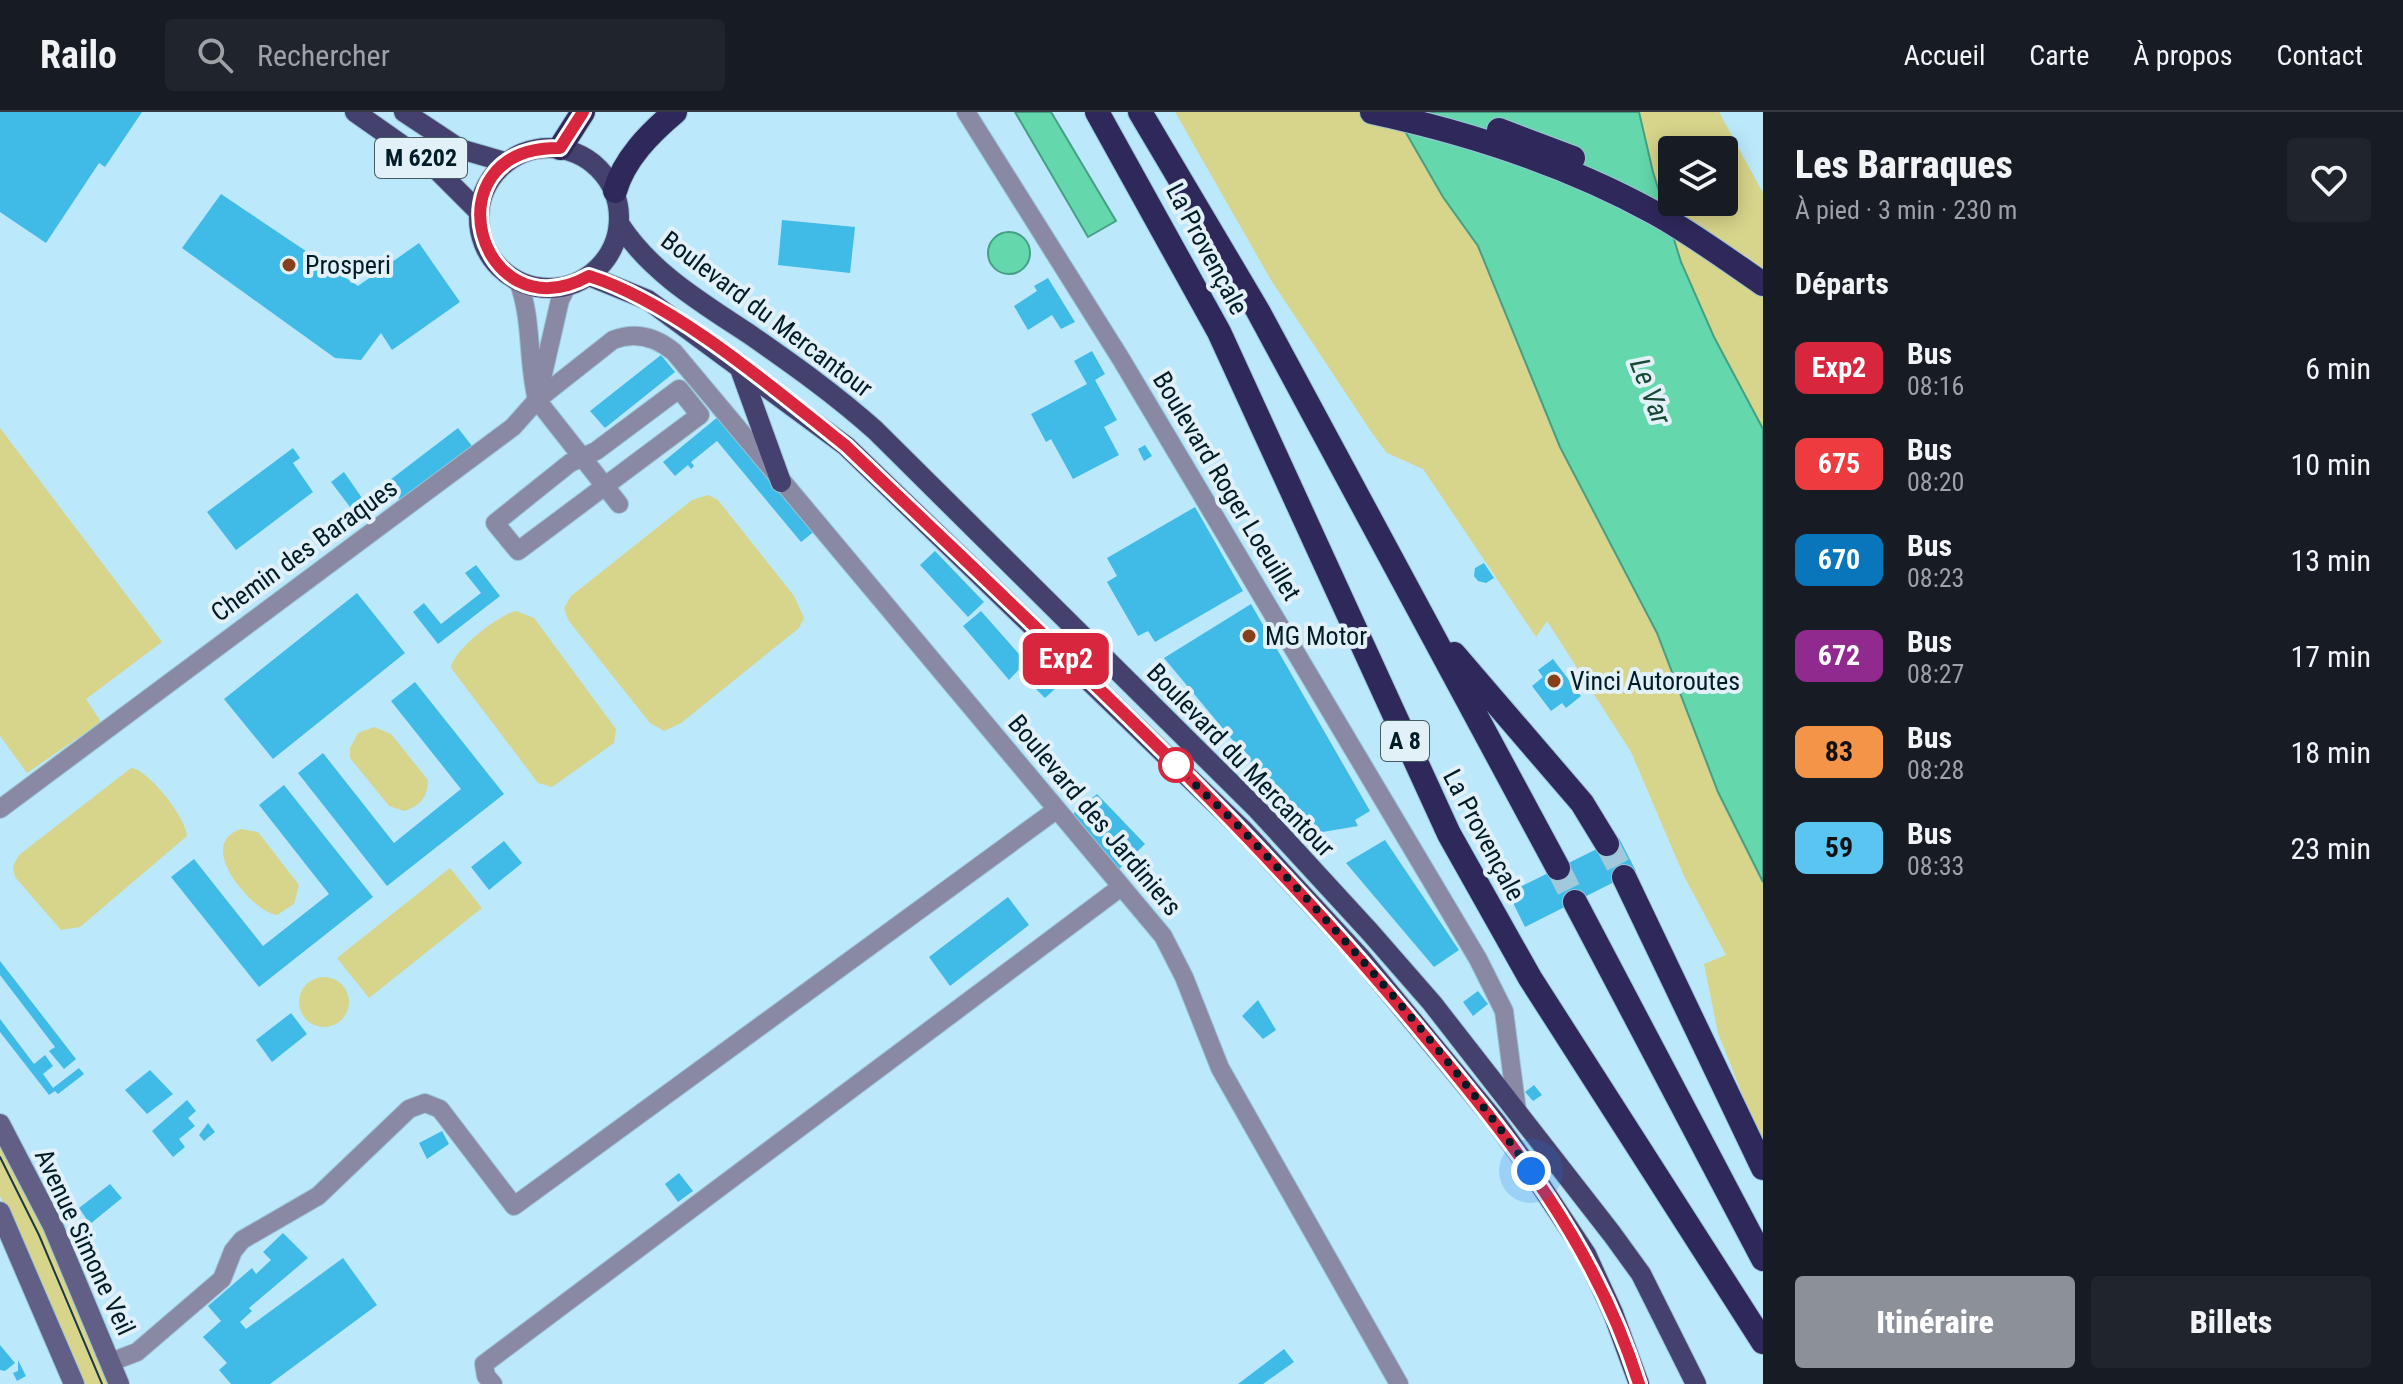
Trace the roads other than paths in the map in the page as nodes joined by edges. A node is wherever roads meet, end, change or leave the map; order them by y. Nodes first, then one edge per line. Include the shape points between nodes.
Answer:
1 (355, 112) edge
2 (404, 112) edge
3 (583, 112) edge
4 (675, 112) edge
5 (966, 112) edge
6 (1097, 112) edge
7 (1140, 112) edge
8 (1372, 112) edge
9 (1442, 112) edge
10 (560, 148) junction
11 (505, 162) junction
12 (615, 191) junction
13 (479, 212) junction
14 (620, 225) junction
15 (1763, 265) edge
16 (589, 276) junction
17 (518, 281) junction
18 (1763, 284) edge
19 (567, 286) junction
20 (738, 363) junction
21 (537, 400) junction
22 (581, 456) junction
23 (781, 482) junction
24 (604, 485) junction
25 (619, 504) dead end
26 (1423, 619) junction
27 (0, 809) edge
28 (1056, 810) junction
29 (1607, 844) tunnel mouth
30 (1558, 868) tunnel mouth
31 (1624, 877) tunnel mouth
32 (1121, 887) junction
33 (1575, 902) tunnel mouth
34 (1517, 1111) junction
35 (0, 1124) edge
36 (1763, 1168) edge
37 (0, 1212) edge
38 (1763, 1259) edge
39 (1641, 1274) junction
40 (1763, 1342) edge
41 (111, 1362) junction
42 (74, 1384) edge
43 (119, 1384) edge
44 (493, 1384) edge
45 (1399, 1384) edge
46 (1639, 1384) edge
47 (1696, 1384) edge
48 (1710, 1384) edge

1 - 13 main road, M 6202 via 436,169
2 - 11 main road, M 6202 via 460,149
3 - 10 highway
4 - 12 highway via 628,162
5 - 34 street, Boulevard Roger Loeuillet via 1121,359 1478,959 1504,1011
6 - 40 highway, La Provençale / A 8 via 1219,332 1449,834 1530,978
7 - 26 highway, La Provençale via 1258,311
8 - 18 highway via 1516,152 1584,179 1655,213
9 - 15 highway via 1534,141 1619,178
10 - 11 main road via 541,147
10 - 12 main road via 595,164
11 - 13 main road via 492,176
12 - 14 main road
13 - 17 main road via 488,252
14 - 16 main road via 615,245
14 - 34 main road, Boulevard du Mercantour via 683,290 832,391 887,441 1257,809 1380,944
16 - 19 main road
16 - 20 main road, Boulevard du Mercantour via 648,300
17 - 19 main road
17 - 21 street via 526,303
19 - 21 street
20 - 23 main road
20 - 46 main road, Boulevard du Mercantour via 846,446 1245,832 1361,958 1496,1122 1569,1228 1613,1313
21 - 22 street
21 - 23 street, Boulevard des Jardiniers via 613,340 650,337 674,352
21 - 27 street, Chemin des Baraques via 513,427
22 - 24 street
22 - 24 street via 495,523 518,551
22 - 24 street via 596,451 679,389 686,397 700,415
23 - 28 street, Boulevard des Jardiniers
24 - 25 street
26 - 29 highway via 1582,803
26 - 30 highway, La Provençale
28 - 32 street, Boulevard des Jardiniers
28 - 41 street via 514,1206 440,1109 425,1103 409,1109 318,1196 242,1240 222,1279 137,1352
31 - 36 highway
32 - 44 street via 484,1364
32 - 45 street, Boulevard des Jardiniers via 1175,956 1220,1068
33 - 38 highway
34 - 39 main road, Boulevard du Mercantour
35 - 41 main road, Avenue Simone Veil via 53,1226
37 - 42 main road
39 - 47 main road, Boulevard du Mercantour
39 - 48 main road
41 - 43 main road, Avenue Simone Veil

